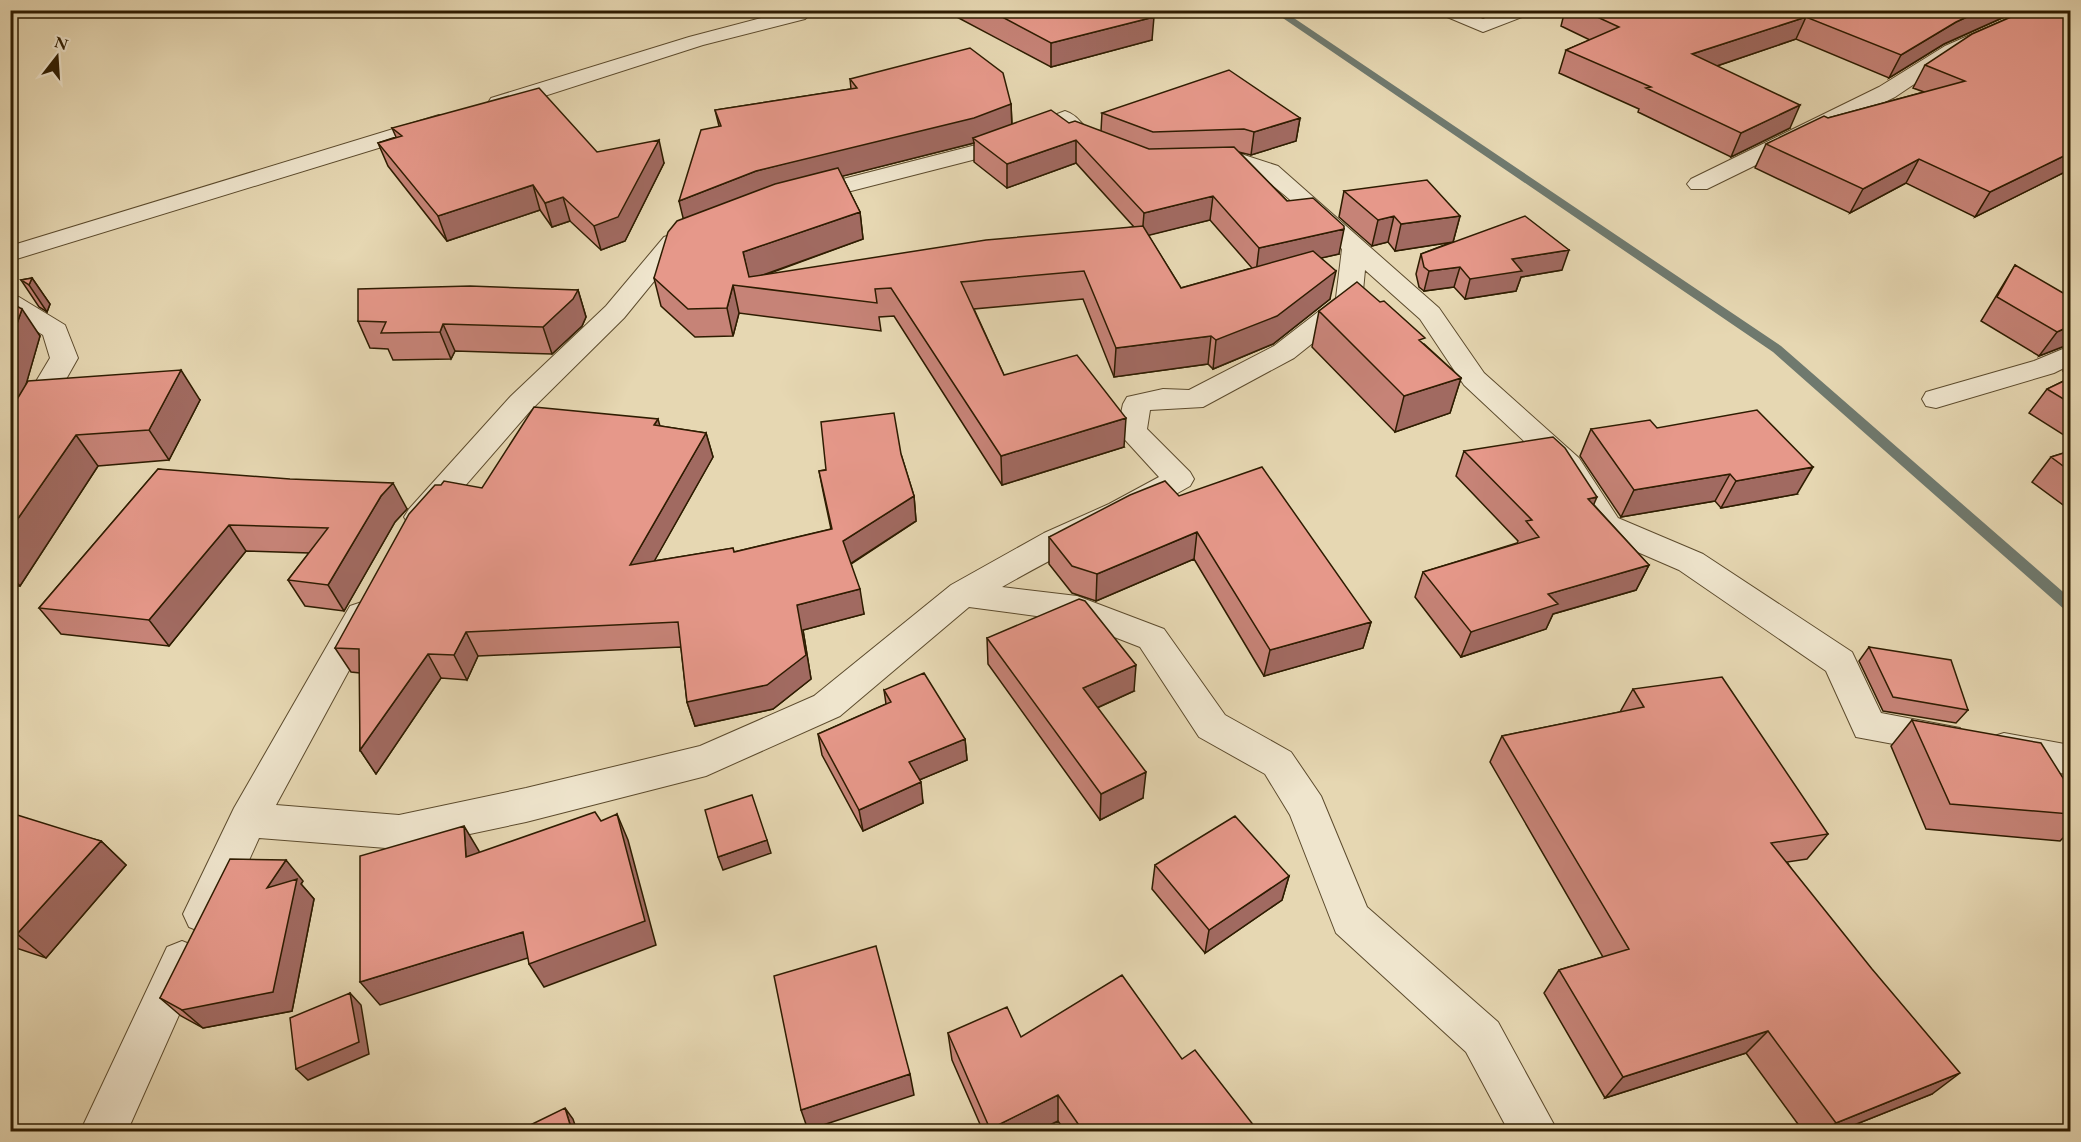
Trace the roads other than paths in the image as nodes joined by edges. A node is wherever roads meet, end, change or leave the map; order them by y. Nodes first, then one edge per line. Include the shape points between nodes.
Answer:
1 (806, 10) edge
2 (1447, 10) edge
3 (1522, 10) edge
4 (2045, 10) edge
5 (482, 108) edge
6 (460, 115) edge
7 (1127, 156) edge
8 (1183, 163) edge
9 (1699, 184) dead end
10 (782, 201) edge
11 (716, 225) edge
12 (1355, 246) junction
13 (10, 254) edge
14 (10, 303) edge
15 (2070, 355) edge
16 (1936, 399) dead end
17 (10, 452) edge
18 (402, 542) edge
19 (380, 583) edge
20 (963, 594) junction
21 (2062, 774) edge
22 (248, 820) junction
23 (103, 1131) edge
24 (1535, 1131) edge

1 - 5 street
2 - 3 street via 1483,26
4 - 9 street via 1952,50 1887,92
6 - 13 street
7 - 10 street via 1086,140 1065,118 984,150
8 - 12 street via 1241,161 1270,171
11 - 18 street via 673,242 615,312 521,403
12 - 20 street via 1349,302 1284,352 1194,400 1163,398 1137,404 1132,431 1179,479 1120,512 1055,541
12 - 21 street via 1430,314 1474,379 1568,465 1607,526 1691,562 1840,663 1869,726 2029,753
14 - 17 street via 55,330 64,358
15 - 16 street via 2044,367
19 - 22 street
20 - 22 street via 827,706 706,760 399,832
20 - 24 street via 1077,609 1152,638 1212,726 1278,763 1307,808 1351,920 1482,1037
22 - 23 street

